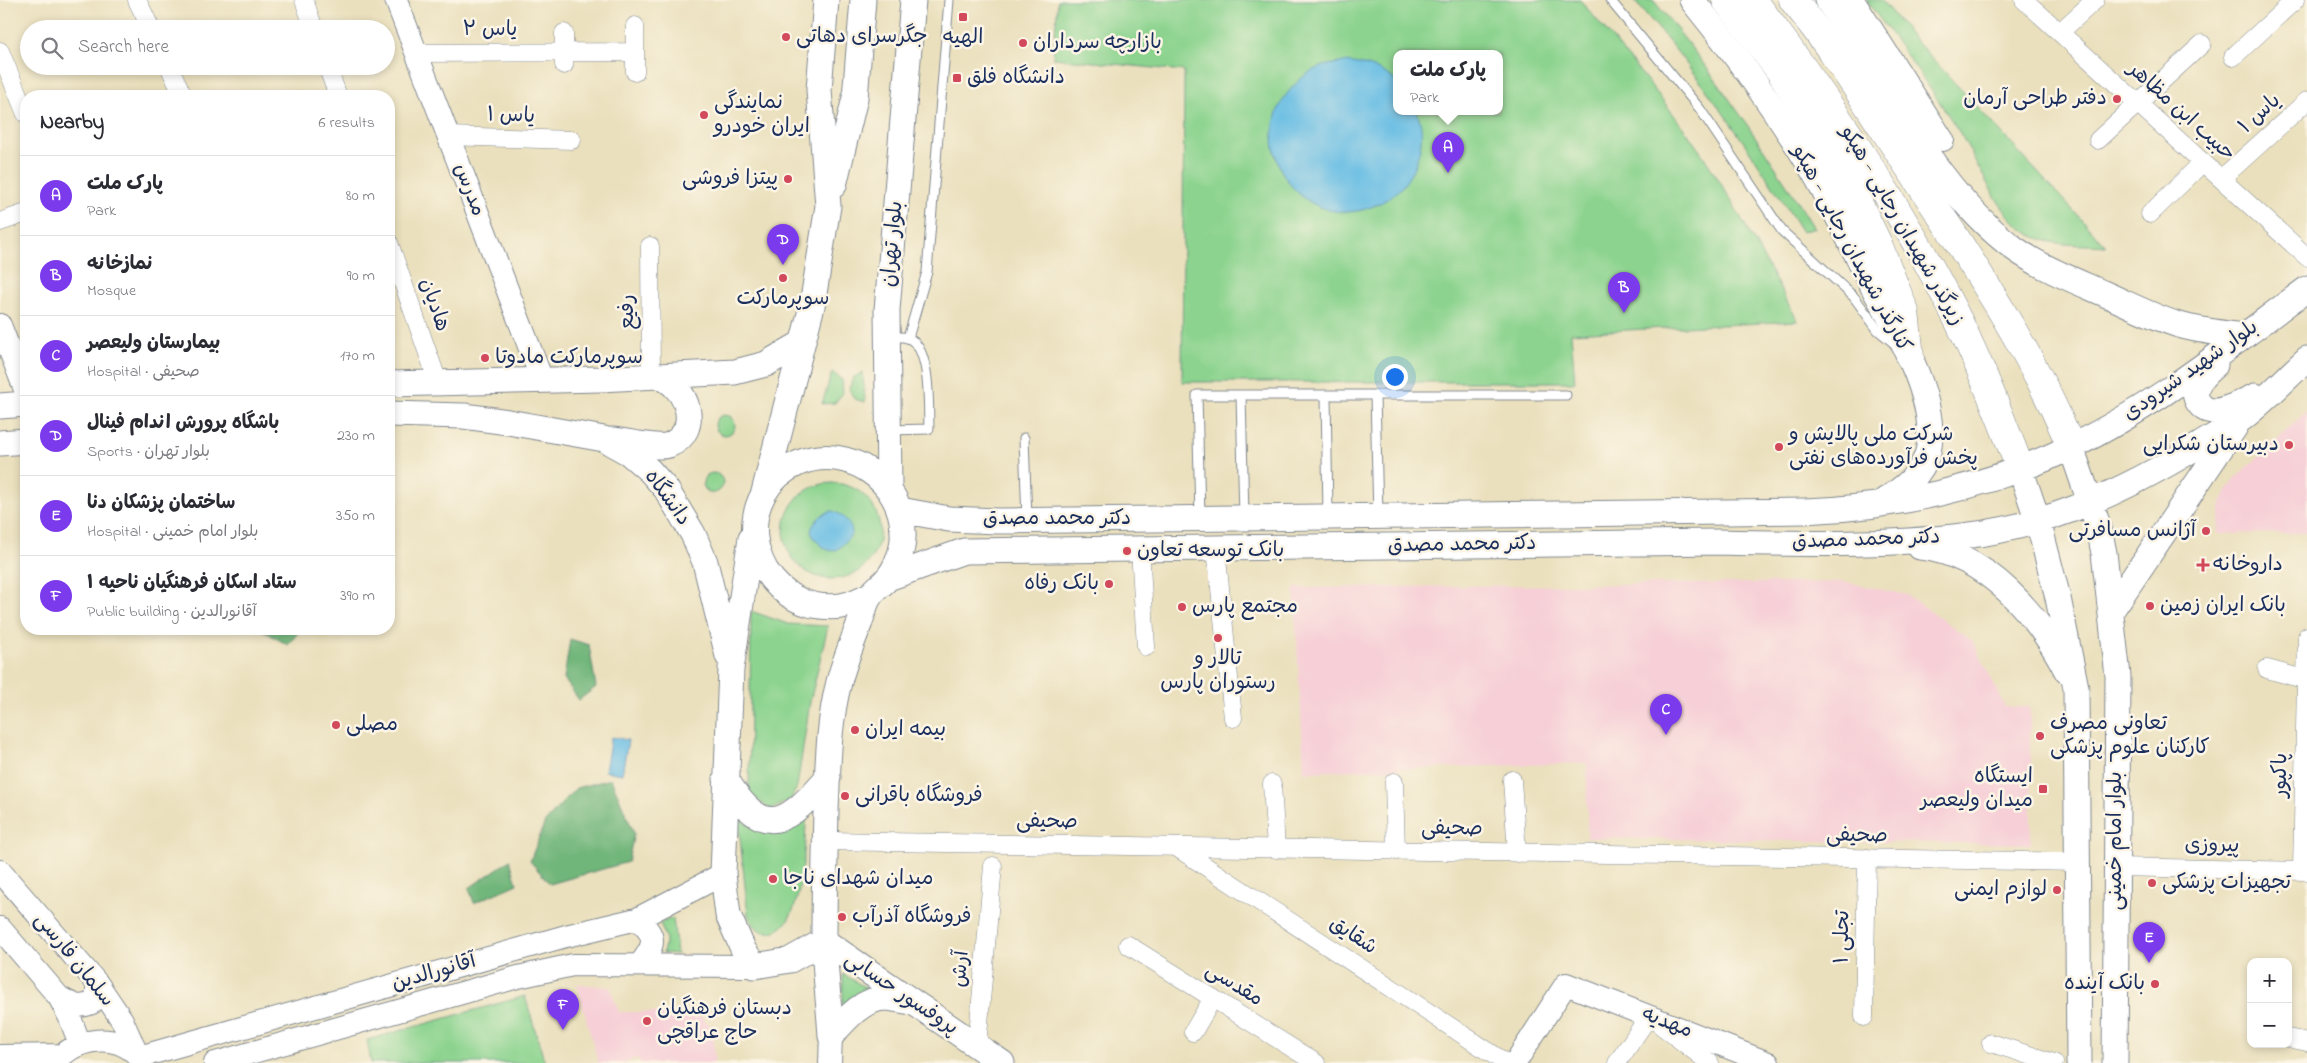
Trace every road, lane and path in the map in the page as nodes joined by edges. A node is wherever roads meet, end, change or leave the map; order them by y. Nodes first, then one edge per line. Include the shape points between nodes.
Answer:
1 (137, 0) edge
2 (304, 0) edge
3 (396, 0) edge
4 (826, 0) edge
5 (863, 0) edge
6 (913, 0) edge
7 (948, 0) edge
8 (1610, 0) edge
9 (1692, 0) edge
10 (1726, 0) edge
11 (1753, 0) edge
12 (1793, 0) edge
13 (1827, 0) edge
14 (1853, 0) edge
15 (2024, 0) edge
16 (2095, 0) edge
17 (2295, 0) edge
18 (147, 20) edge
19 (311, 20) edge
20 (635, 26) dead end
21 (564, 32) dead end
22 (2060, 32) junction
23 (2202, 44) dead end
24 (0, 51) edge
25 (635, 52) junction
26 (416, 53) junction
27 (564, 58) junction
28 (2233, 58) dead end
29 (635, 72) dead end
30 (173, 75) edge
31 (330, 75) edge
32 (180, 90) edge
33 (336, 90) edge
34 (20, 99) edge
35 (2307, 101) edge
36 (2138, 103) junction
37 (448, 136) junction
38 (572, 140) dead end
39 (1943, 140) dead end
40 (2098, 140) dead end
41 (2203, 162) junction
42 (2221, 179) junction
43 (828, 206) junction
44 (2150, 214) dead end
45 (20, 215) edge
46 (0, 222) edge
47 (650, 246) dead end
48 (2307, 257) edge
49 (395, 260) edge
50 (2307, 289) edge
51 (0, 325) edge
52 (2242, 336) junction
53 (898, 337) junction
54 (802, 343) junction
55 (1910, 358) junction
56 (2307, 359) edge
57 (20, 377) edge
58 (655, 377) junction
59 (542, 380) junction
60 (438, 382) junction
61 (2281, 383) junction
62 (395, 384) edge
63 (1374, 394) junction
64 (1566, 394) dead end
65 (1241, 395) junction
66 (1326, 395) junction
67 (20, 404) edge
68 (0, 406) edge
69 (395, 414) edge
70 (2240, 420) junction
71 (888, 430) junction
72 (1024, 438) dead end
73 (604, 439) junction
74 (20, 441) edge
75 (0, 443) edge
76 (2071, 447) junction
77 (2020, 468) junction
78 (762, 497) junction
79 (894, 499) junction
80 (2091, 502) junction
81 (1877, 506) junction
82 (1378, 516) junction
83 (1328, 517) junction
84 (1200, 518) junction
85 (1244, 518) junction
86 (962, 520) junction
87 (1027, 520) junction
88 (754, 521) junction
89 (2038, 521) junction
90 (1880, 544) junction
91 (1216, 548) junction
92 (1140, 549) junction
93 (964, 551) junction
94 (879, 587) junction
95 (2111, 611) junction
96 (2307, 636) edge
97 (1146, 647) dead end
98 (731, 669) junction
99 (2267, 669) dead end
100 (2306, 680) edge
101 (2076, 688) junction
102 (1233, 718) dead end
103 (828, 777) junction
104 (726, 779) junction
105 (1512, 780) dead end
106 (1394, 782) dead end
107 (1272, 784) dead end
108 (826, 841) junction
109 (1176, 847) junction
110 (1276, 849) junction
111 (1396, 850) junction
112 (1517, 853) junction
113 (1866, 858) junction
114 (2079, 862) junction
115 (993, 866) dead end
116 (2116, 867) junction
117 (0, 871) edge
118 (2304, 871) edge
119 (723, 874) junction
120 (637, 919) junction
121 (0, 928) edge
122 (824, 942) junction
123 (1128, 945) dead end
124 (640, 964) junction
125 (755, 966) junction
126 (97, 983) junction
127 (59, 997) junction
128 (1213, 998) junction
129 (913, 1002) junction
130 (1649, 1016) junction
131 (1864, 1017) dead end
132 (1193, 1032) dead end
133 (831, 1036) junction
134 (2292, 1039) edge
135 (2307, 1042) edge
136 (1991, 1043) dead end
137 (977, 1046) junction
138 (65, 1054) edge
139 (0, 1056) edge
140 (141, 1059) edge
141 (1707, 1062) edge
142 (215, 1063) edge
143 (830, 1063) edge
144 (1002, 1063) edge
145 (1316, 1063) edge
146 (1506, 1063) edge
147 (1515, 1063) edge
148 (1617, 1063) edge
149 (1768, 1063) edge
150 (2054, 1063) edge
151 (2079, 1063) edge
152 (2115, 1063) edge

1 - 18 street
2 - 19 street
3 - 26 street, مدرس
4 - 43 main road via 819,90
5 - 43 main road via 855,98
6 - 53 main road, بلوار تهران via 887,310
7 - 53 lane via 927,272
8 - 55 lane via 1700,109 1782,231 1854,297 1878,330
9 - 55 main road, کنارگذر شهیدان رجایی - هپکو via 1758,87 1814,172
10 - 55 main road via 1780,71 1840,165 1878,244 1905,312
11 - 77 main road, زیرگذر شهیدان رجایی - هپکو via 1851,136 1922,254 1987,381
12 - 76 main road, زیرگذر شهیدان رجایی - هپکو via 1822,36 1960,245 2029,362
13 - 52 main road via 1931,161 1999,236 2053,271 2147,313 2180,325
14 - 39 street
15 - 22 street, حبیب ابن مظاهر
16 - 22 street
17 - 28 street
20 - 25 street
21 - 27 street
22 - 36 street, حبیب ابن مظاهر
23 - 36 street
24 - 34 street
25 - 27 street, یاس ۲
25 - 29 street
26 - 27 street, یاس ۲
26 - 37 street, مدرس
30 - 32 street
31 - 33 street
35 - 42 street, یاس ۱
36 - 40 street
36 - 41 street, حبیب ابن مظاهر
37 - 38 street, یاس ۱
37 - 59 street, مدرس
41 - 42 street, حبیب ابن مظاهر
41 - 44 street
42 - 48 street, حبیب ابن مظاهر
43 - 54 main road via 812,306
45 - 46 street
47 - 58 street, رفیع
49 - 60 street, هادیان
50 - 52 main road, بلوار شهید شیرودی
51 - 57 street
52 - 61 main road via 2196,387 2200,406 2206,410 2224,409
52 - 76 main road, بلوار شهید شیرودی via 2136,410
53 - 71 main road, بلوار تهران
53 - 71 lane via 920,348 926,363 929,429
54 - 58 main road via 750,370
54 - 78 main road
55 - 81 main road, کنارگذر شهیدان رجایی - هپکو via 1926,409 1928,451 1919,472 1904,488
56 - 61 main road
58 - 59 main road
58 - 73 main road via 669,380 681,393 688,407 684,434 667,446
59 - 60 main road
60 - 62 main road
61 - 70 main road
63 - 64 lane
63 - 66 lane
63 - 82 lane
65 - 66 lane
65 - 84 lane via 1197,395
65 - 85 lane
66 - 83 lane
67 - 68 main road
69 - 73 main road, دانشگاه via 464,416
70 - 80 main road via 2168,464
70 - 95 main road
71 - 79 main road, بلوار تهران
72 - 87 lane
73 - 98 main road, دانشگاه via 629,453 650,471 666,489 693,534 706,562
74 - 75 main road
76 - 77 main road, بلوار شهید شیرودی
76 - 80 main road, بلوار امام خمینی
77 - 81 main road, دکتر محمد مصدق
77 - 89 main road, بلوار امام خمینی
78 - 79 main road via 785,472 799,463 824,457 849,460 872,471
78 - 88 main road
79 - 86 main road, دکتر محمد مصدق via 949,520
79 - 94 main road via 904,533 899,557
80 - 89 main road, دکتر محمد مصدق
80 - 95 main road, بلوار امام خمینی via 2104,553
81 - 82 main road, دکتر محمد مصدق via 1804,511
81 - 90 main road via 1897,512 1904,517 1906,524 1899,536
82 - 83 main road, دکتر محمد مصدق
83 - 85 main road, دکتر محمد مصدق
84 - 85 main road, دکتر محمد مصدق
84 - 87 main road, دکتر محمد مصدق
86 - 87 main road, دکتر محمد مصدق
86 - 93 main road
88 - 94 main road via 755,546 764,570 780,589 801,602 824,607 848,605
88 - 98 main road
89 - 90 main road, دکتر محمد مصدق via 1965,536
89 - 101 main road, بلوار امام خمینی
90 - 91 main road, دکتر محمد مصدق via 1708,542
90 - 101 main road via 1925,548 1954,555 1975,565 2014,597 2064,664
91 - 92 main road, دکتر محمد مصدق
91 - 102 street
92 - 93 main road, دکتر محمد مصدق
92 - 97 street
93 - 94 main road, دکتر محمد مصدق
94 - 103 main road via 839,680 830,736
95 - 116 main road, بلوار امام خمینی via 2118,676
96 - 100 street, پاکپور
98 - 104 main road
99 - 100 street
100 - 118 street, پاکپور
101 - 114 main road, بلوار امام خمینی
103 - 104 main road via 803,805 789,816 775,820 759,817 746,807
103 - 108 main road
104 - 119 main road
105 - 112 street
106 - 111 street
107 - 110 street
108 - 109 street, صحیفی
108 - 122 main road
109 - 110 street, صحیفی
109 - 146 street, شقایق
110 - 111 street, صحیفی
111 - 112 street, صحیفی
112 - 113 street, صحیفی
113 - 114 street, صحیفی
113 - 131 street, تجلی ١
114 - 151 main road, بلوار امام خمینی
115 - 137 street, آرش
116 - 118 street, پیروزی
116 - 152 main road, بلوار امام خمینی
117 - 126 street, سلمان فارسی
119 - 120 street, آقانورالدین
119 - 125 main road via 728,915 744,951
120 - 124 street via 650,932 653,942 650,952
120 - 140 street, آقانورالدین via 556,938
121 - 127 street, سلمان فارسی
122 - 125 main road via 790,960
122 - 129 main road, پروفسور حسابی
122 - 133 main road
123 - 128 street, مقدسی
124 - 125 street, آقانورالدین
124 - 142 street, آقانورالدین via 573,965 518,977
126 - 127 street via 97,995 84,1007 76,1007
126 - 140 street, سلمان فارسی via 122,1020
127 - 138 street, سلمان فارسی via 70,1018
128 - 132 street
128 - 145 street, مقدسی
129 - 133 main road via 886,998 866,1004 851,1014
129 - 137 main road, پروفسور حسابی
130 - 141 street
130 - 147 street, مهدیه via 1566,984
130 - 148 street
130 - 149 street, مهدیه
133 - 143 street
134 - 135 street
136 - 150 street
137 - 144 main road, پروفسور حسابی
138 - 139 street
138 - 140 street via 105,1040 128,1048

